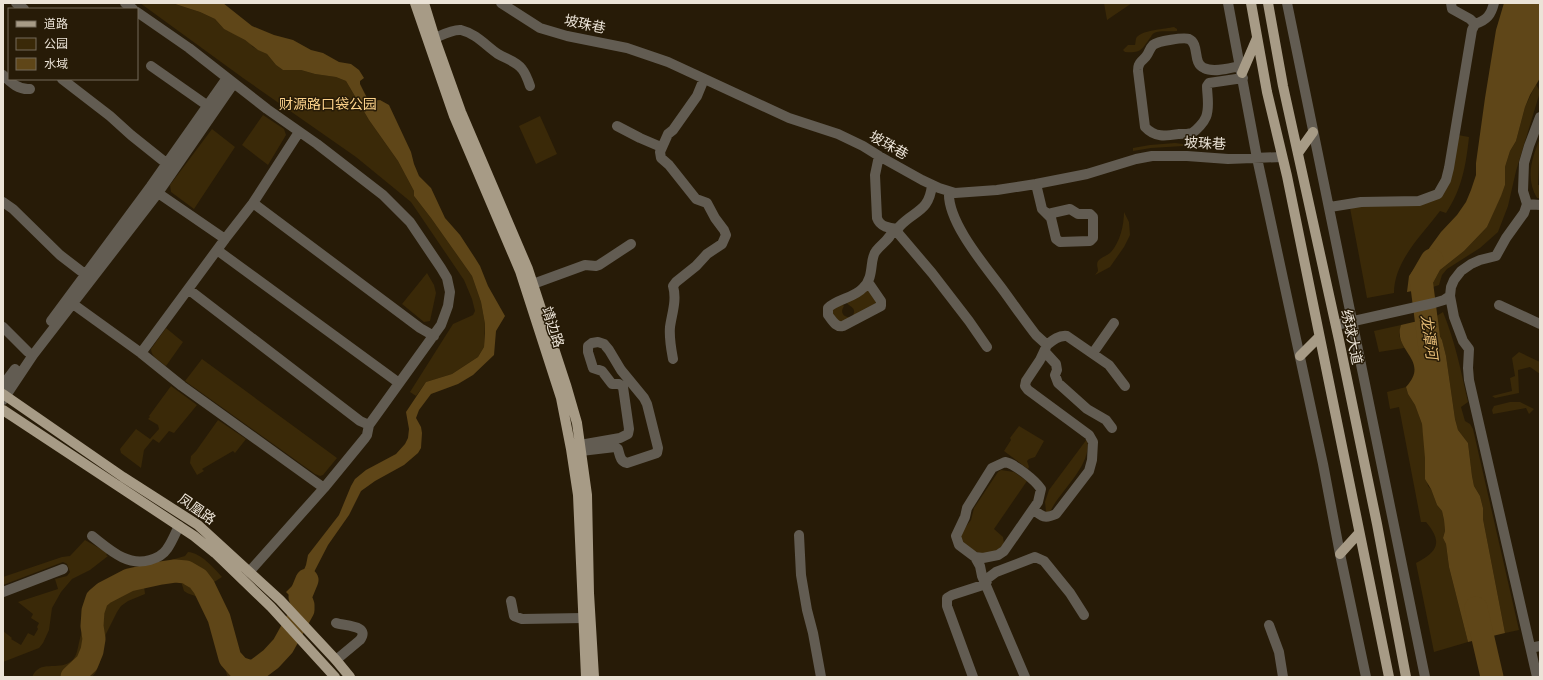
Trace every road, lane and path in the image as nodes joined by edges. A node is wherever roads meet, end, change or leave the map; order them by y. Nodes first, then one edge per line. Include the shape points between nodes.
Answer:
1 (415, 3) edge
2 (424, 3) edge
3 (501, 3) edge
4 (1228, 3) edge
5 (1251, 3) edge
6 (1268, 3) edge
7 (1287, 3) edge
8 (1451, 3) edge
9 (1494, 3) edge
10 (138, 13) edge
11 (1475, 24) junction
12 (435, 38) junction
13 (1257, 38) junction
14 (151, 66) dead end
15 (1242, 72) junction
16 (704, 79) junction
17 (9, 80) edge
18 (63, 80) edge
19 (230, 80) junction
20 (530, 86) dead end
21 (30, 89) dead end
22 (208, 106) junction
23 (1540, 117) edge
24 (617, 126) dead end
25 (299, 132) junction
26 (1313, 132) junction
27 (661, 147) junction
28 (1298, 153) junction
29 (879, 156) junction
30 (1282, 157) junction
31 (1257, 158) junction
32 (166, 163) junction
33 (1036, 184) junction
34 (932, 185) junction
35 (949, 192) junction
36 (158, 193) junction
37 (3, 202) edge
38 (253, 203) junction
39 (1527, 204) junction
40 (1540, 205) edge
41 (1330, 207) junction
42 (1048, 214) junction
43 (895, 229) junction
44 (225, 239) junction
45 (631, 244) dead end
46 (217, 250) junction
47 (86, 275) junction
48 (868, 282) junction
49 (533, 284) junction
50 (188, 289) junction
51 (1450, 296) junction
52 (73, 304) junction
53 (1499, 304) dead end
54 (1352, 321) junction
55 (1114, 323) dead end
56 (1540, 324) edge
57 (1336, 325) junction
58 (3, 326) edge
59 (434, 336) junction
60 (1319, 337) junction
61 (987, 347) dead end
62 (1046, 348) junction
63 (28, 352) junction
64 (142, 353) junction
65 (1093, 353) junction
66 (1300, 356) junction
67 (673, 359) dead end
68 (399, 382) junction
69 (3, 385) edge
70 (1125, 386) dead end
71 (4, 397) edge
72 (3, 410) edge
73 (369, 425) junction
74 (1112, 428) dead end
75 (581, 448) junction
76 (324, 488) junction
77 (1033, 509) junction
78 (179, 526) junction
79 (1359, 533) junction
80 (799, 535) dead end
81 (92, 536) dead end
82 (1340, 554) junction
83 (975, 557) junction
84 (64, 569) dead end
85 (249, 572) junction
86 (984, 582) junction
87 (3, 592) edge
88 (511, 601) dead end
89 (1084, 615) dead end
90 (583, 618) junction
91 (336, 623) dead end
92 (1269, 625) dead end
93 (336, 660) junction
94 (335, 677) edge
95 (350, 677) edge
96 (586, 677) edge
97 (594, 677) edge
98 (821, 677) edge
99 (973, 677) edge
100 (1026, 677) edge
101 (1283, 677) edge
102 (1366, 677) edge
103 (1389, 677) edge
104 (1406, 677) edge
105 (1426, 677) edge
106 (1537, 677) edge

1 - 90 main road, 靖边路 via 454,116 520,272 561,398 578,496
2 - 12 main road, 靖边路
3 - 16 street, 坡珠巷 via 540,28 627,48 668,62
4 - 15 street
5 - 13 main road
6 - 28 main road, 绣球大道
7 - 26 street
8 - 11 street via 1452,8
9 - 11 street via 1486,20
10 - 19 street
11 - 41 street via 1449,168 1438,194 1419,201 1361,202
12 - 20 street via 460,30 475,36 521,68
12 - 49 main road, 靖边路 via 475,146
13 - 15 main road
13 - 30 main road
14 - 22 street
15 - 15 street via 1202,68 1194,43 1190,40 1159,42 1153,45 1139,65 1138,71 1145,127 1156,136 1192,133 1206,116 1209,83
15 - 31 street
16 - 27 street via 698,96
16 - 29 street, 坡珠巷 via 789,118 838,134
17 - 21 street via 18,87
18 - 32 street
19 - 22 street
19 - 25 street
19 - 36 street
22 - 32 street
23 - 39 street via 1524,163 1523,191
24 - 27 street
25 - 38 street
25 - 59 street via 394,204 410,222 441,268 447,278 450,292 443,321
26 - 28 main road
26 - 41 street
27 - 67 street via 664,162 696,199 707,204 726,236 722,244 707,254 673,286 675,300 670,329
28 - 57 main road, 绣球大道
29 - 34 street, 坡珠巷
29 - 43 street via 875,175 877,218 882,225
30 - 31 street, 坡珠巷
30 - 60 main road
31 - 33 street, 坡珠巷 via 1152,156 1087,174
31 - 66 street
32 - 47 street
33 - 35 street, 坡珠巷 via 963,193
33 - 42 street via 1042,209
34 - 35 street, 坡珠巷
34 - 43 street via 926,204
35 - 62 street via 948,199 952,210 968,242
36 - 44 street
36 - 52 street
37 - 47 street
38 - 44 street
38 - 59 street
39 - 40 street
39 - 51 street via 1524,213 1496,256 1476,262 1461,271 1454,280
41 - 54 street
42 - 42 street via 1070,209 1078,214 1090,214 1093,217 1094,238 1090,241 1060,242 1056,239 1053,222
43 - 48 street via 873,256 873,267
43 - 61 street via 932,273
44 - 46 street
45 - 49 street via 599,265 585,265
46 - 50 street
46 - 68 street
47 - 63 street
48 - 48 street via 881,301 881,306 843,326 837,325 828,315 828,308 863,289
49 - 75 main road, 靖边路 via 566,385
50 - 64 street
50 - 73 street via 360,421
51 - 54 street via 1434,303
51 - 106 street via 1454,318 1469,350 1469,380
52 - 64 street
52 - 71 street
53 - 56 street
54 - 57 street
54 - 105 street
55 - 65 street
57 - 104 main road, 绣球大道
58 - 63 street
59 - 68 street
60 - 66 main road
60 - 79 main road
62 - 65 street via 1062,335
62 - 74 street via 1056,364 1055,375 1058,383 1088,409 1106,420
62 - 77 street via 1025,386 1089,435 1093,442 1092,460 1089,471 1056,514 1049,518 1044,517
63 - 69 street
64 - 76 street via 182,386
65 - 70 street via 1109,365
66 - 82 street
68 - 73 street
71 - 85 main road, 凤凰路 via 198,525
72 - 78 main road, 凤凰路
73 - 76 street via 367,435
75 - 75 street via 615,447 623,462 627,463 657,453 658,448 647,404 609,350 598,342 588,346 593,368 602,371 612,384 623,387 629,429 628,434 620,438
75 - 97 main road, 靖边路 via 587,495
76 - 85 street
77 - 83 street via 1004,551 990,558
77 - 83 street via 1040,495 1041,489 1038,484 1010,463 1004,462 992,468 967,508 956,536 959,545
78 - 81 street via 167,549 158,558 143,562 121,557
78 - 94 main road, 凤凰路 via 215,553
79 - 82 main road
79 - 103 main road
80 - 98 street via 801,575
82 - 102 street
83 - 86 street
84 - 87 street
85 - 93 main road, 凤凰路 via 288,608
86 - 89 street via 996,572 1030,558 1040,558 1070,593
86 - 99 street via 952,595 946,602
86 - 100 street
88 - 90 street via 514,616 522,619
90 - 96 main road, 靖边路
91 - 93 street via 360,628 363,632 360,640
92 - 101 street via 1279,652
93 - 95 main road, 凤凰路

